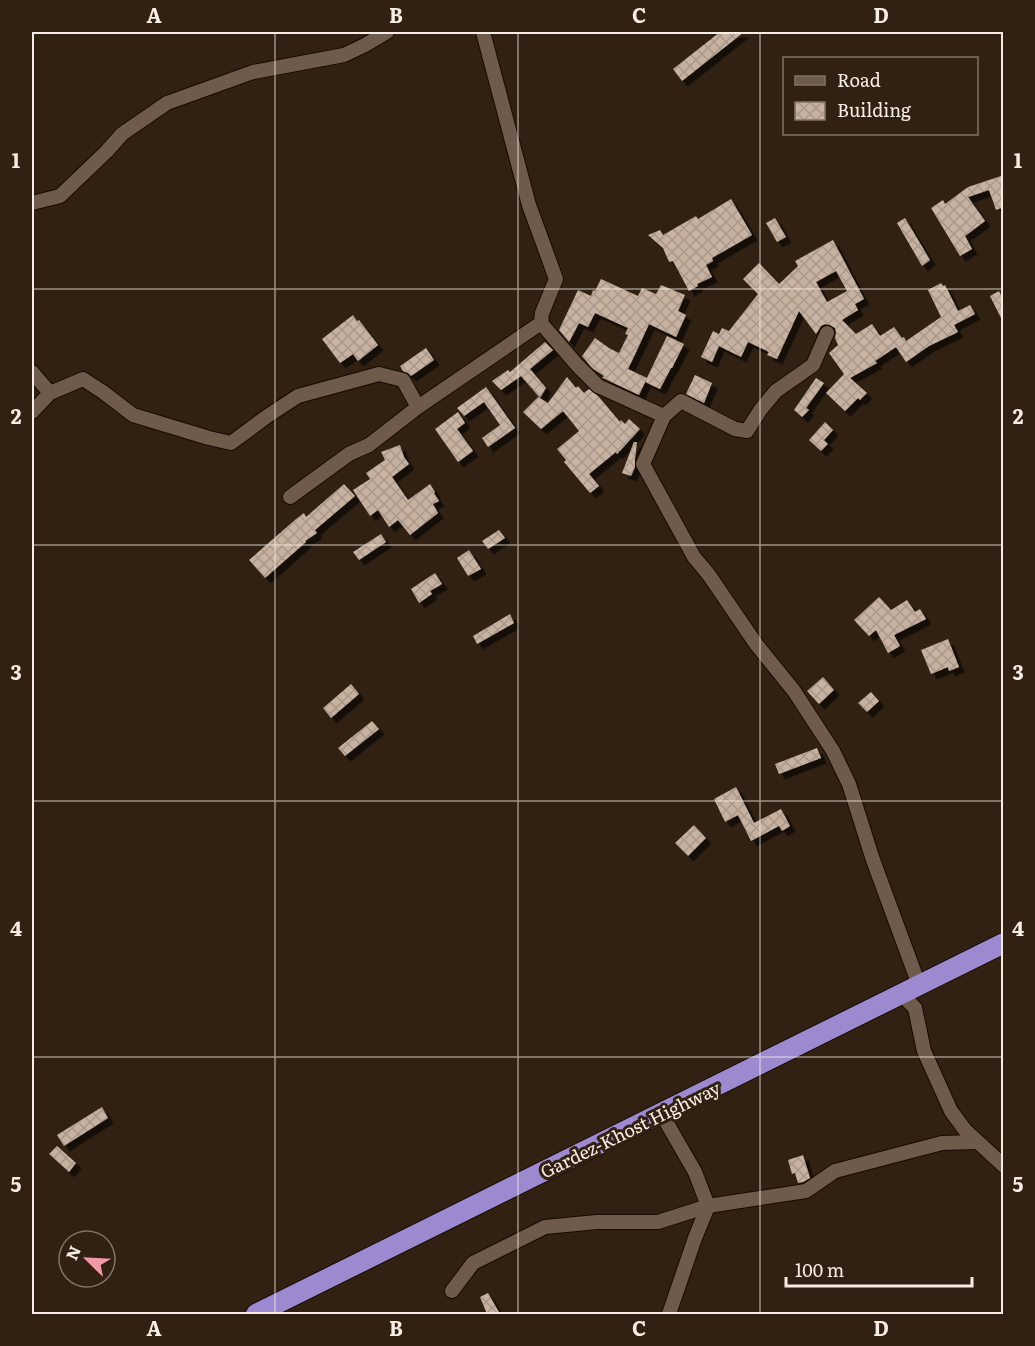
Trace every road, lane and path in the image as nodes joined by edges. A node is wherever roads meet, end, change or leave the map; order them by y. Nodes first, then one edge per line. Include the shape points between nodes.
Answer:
1 (387, 32) edge
2 (483, 32) edge
3 (32, 203) edge
4 (541, 323) junction
5 (827, 333) dead end
6 (32, 372) edge
7 (50, 393) junction
8 (418, 407) junction
9 (32, 412) edge
10 (664, 416) junction
11 (290, 497) dead end
12 (1004, 943) edge
13 (919, 985) junction
14 (901, 994) junction
15 (661, 1113) junction
16 (978, 1142) junction
17 (1004, 1166) edge
18 (708, 1206) junction
19 (452, 1291) dead end
20 (256, 1314) edge
21 (669, 1314) edge

1 - 3 street via 344,55 253,72 167,103 122,134 60,196
2 - 4 street via 529,205 556,279
4 - 8 street
4 - 10 street via 598,386
5 - 10 street via 813,365 776,391 747,430 735,429 681,401
6 - 7 street
7 - 8 street via 83,379 133,415 231,443 298,396 379,374 403,380
7 - 9 street
8 - 11 street
10 - 13 street via 643,464 694,557 794,691 833,752 849,784
12 - 13 highway, Gardez-Khost Highway
13 - 14 highway, Gardez-Khost Highway
14 - 15 highway, Gardez-Khost Highway
14 - 16 street via 915,1008 924,1051 951,1111
15 - 18 street via 695,1172
15 - 20 highway, Gardez-Khost Highway
16 - 17 street
16 - 18 street via 942,1143 835,1172 806,1191
18 - 19 street via 658,1222 546,1227 473,1263
18 - 21 street

